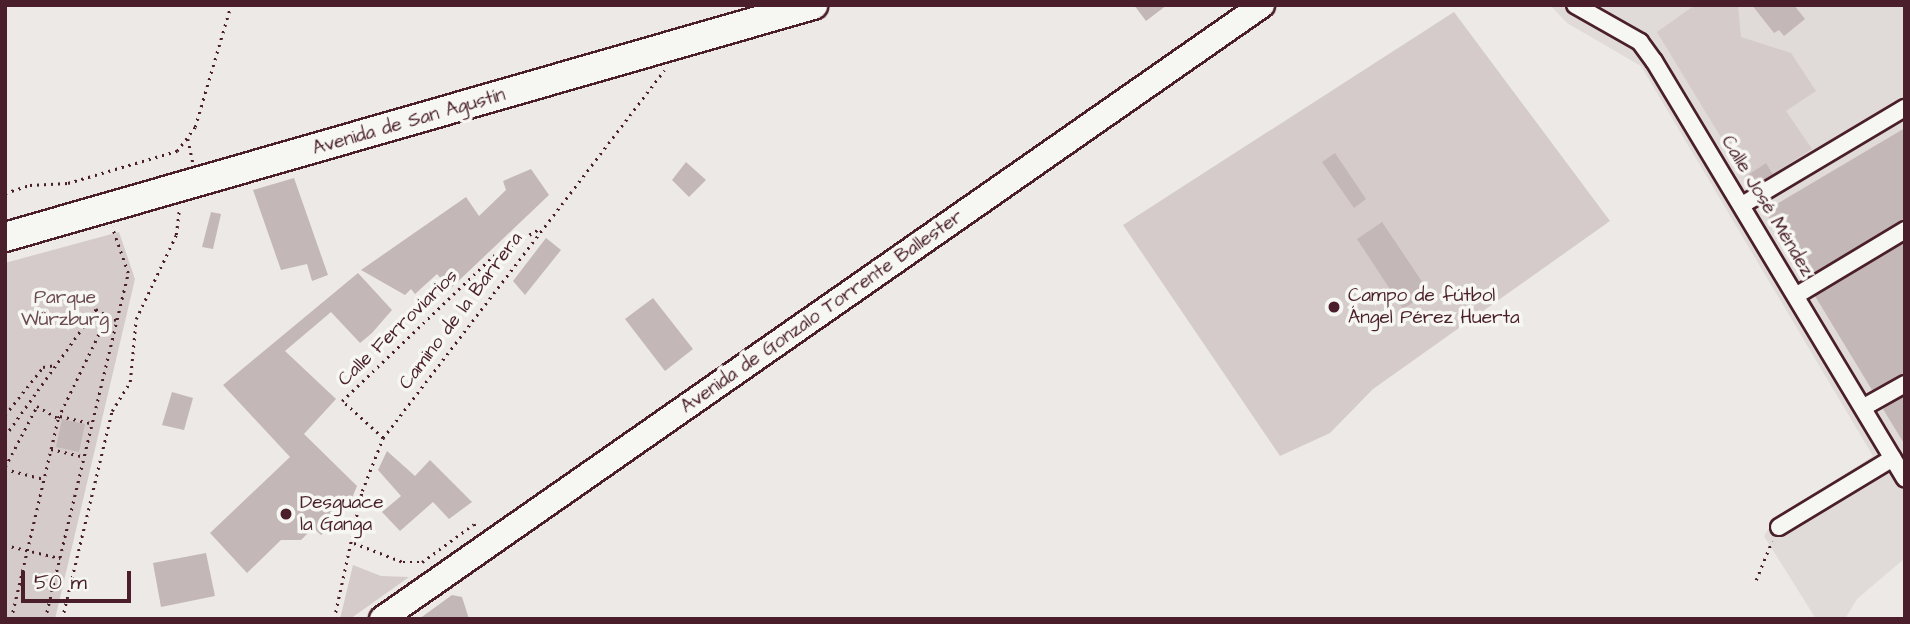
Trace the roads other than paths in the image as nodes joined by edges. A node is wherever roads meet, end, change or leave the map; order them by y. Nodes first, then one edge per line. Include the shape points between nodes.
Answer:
1 (813, 5) edge
2 (1262, 5) edge
3 (1575, 5) edge
4 (1905, 108) edge
5 (1742, 205) junction
6 (1905, 230) edge
7 (5, 237) edge
8 (1797, 295) junction
9 (1905, 384) edge
10 (1864, 407) junction
11 (1893, 458) junction
12 (1905, 478) edge
13 (1779, 527) road end
14 (382, 619) edge

1 - 7 highway, Avenida de San Agustín
2 - 14 main road, Avenida de Gonzalo Torrente Ballester
3 - 5 street, Calle José Méndez via 1640,42
4 - 5 street
5 - 8 street, Calle José Méndez
6 - 8 street
8 - 10 street, Calle José Méndez
9 - 10 street
10 - 11 street, Calle José Méndez
11 - 12 street, Calle José Méndez
11 - 13 street

